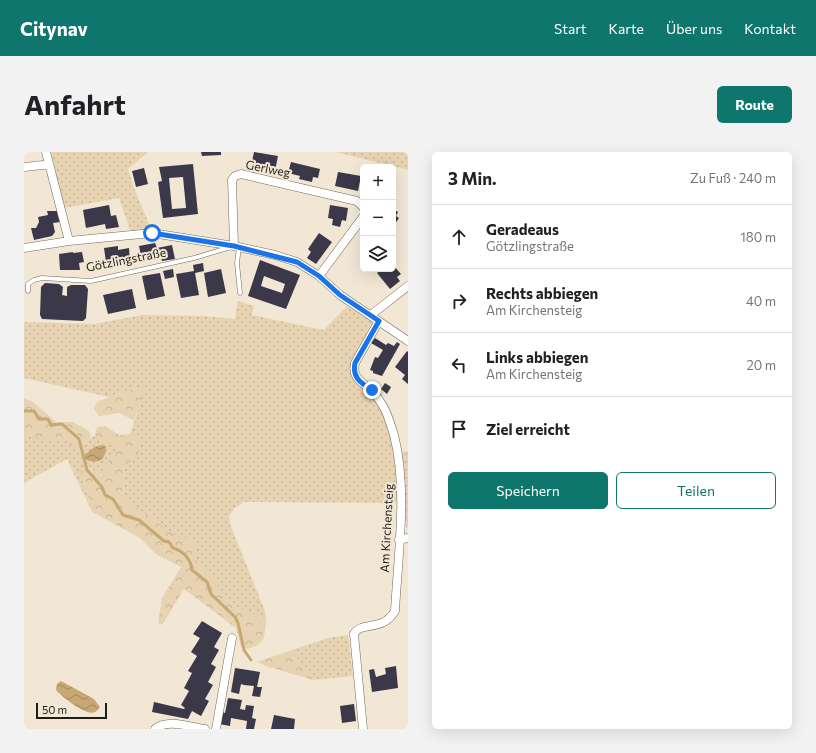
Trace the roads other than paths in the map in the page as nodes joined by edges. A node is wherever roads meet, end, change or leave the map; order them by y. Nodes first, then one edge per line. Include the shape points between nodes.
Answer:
1 (46, 152) edge
2 (50, 166) junction
3 (24, 168) edge
4 (360, 204) edge
5 (360, 221) edge
6 (68, 241) junction
7 (236, 247) junction
8 (24, 248) edge
9 (319, 276) junction
10 (408, 286) edge
11 (28, 291) dead end
12 (240, 293) dead end
13 (371, 315) junction
14 (379, 321) junction
15 (408, 341) edge
16 (408, 538) edge
17 (399, 540) junction
18 (232, 638) dead end
19 (156, 729) edge
20 (205, 729) edge
21 (216, 729) edge
22 (363, 729) edge

1 - 2 street
2 - 3 street via 43,164
2 - 6 street
4 - 7 street, Gerlweg via 357,201 241,174 235,176 232,180 232,199
5 - 9 street
6 - 7 street, Götzlingstraße via 152,233
6 - 8 street, Götzlingstraße
7 - 9 street, Götzlingstraße via 297,262
7 - 11 lane, Götzlingstraße via 91,281 42,278 28,284
7 - 12 lane
9 - 13 street, Götzlingstraße via 340,295
10 - 13 street
13 - 14 street, Götzlingstraße
14 - 15 street, Götzlingstraße
14 - 17 street, Am Kirchensteig via 353,371 357,380 372,390 384,407 394,435 401,474
16 - 17 street
17 - 22 street, Am Kirchensteig via 395,611 385,623 359,629 354,634
18 - 21 street
19 - 20 street via 160,724 167,723

